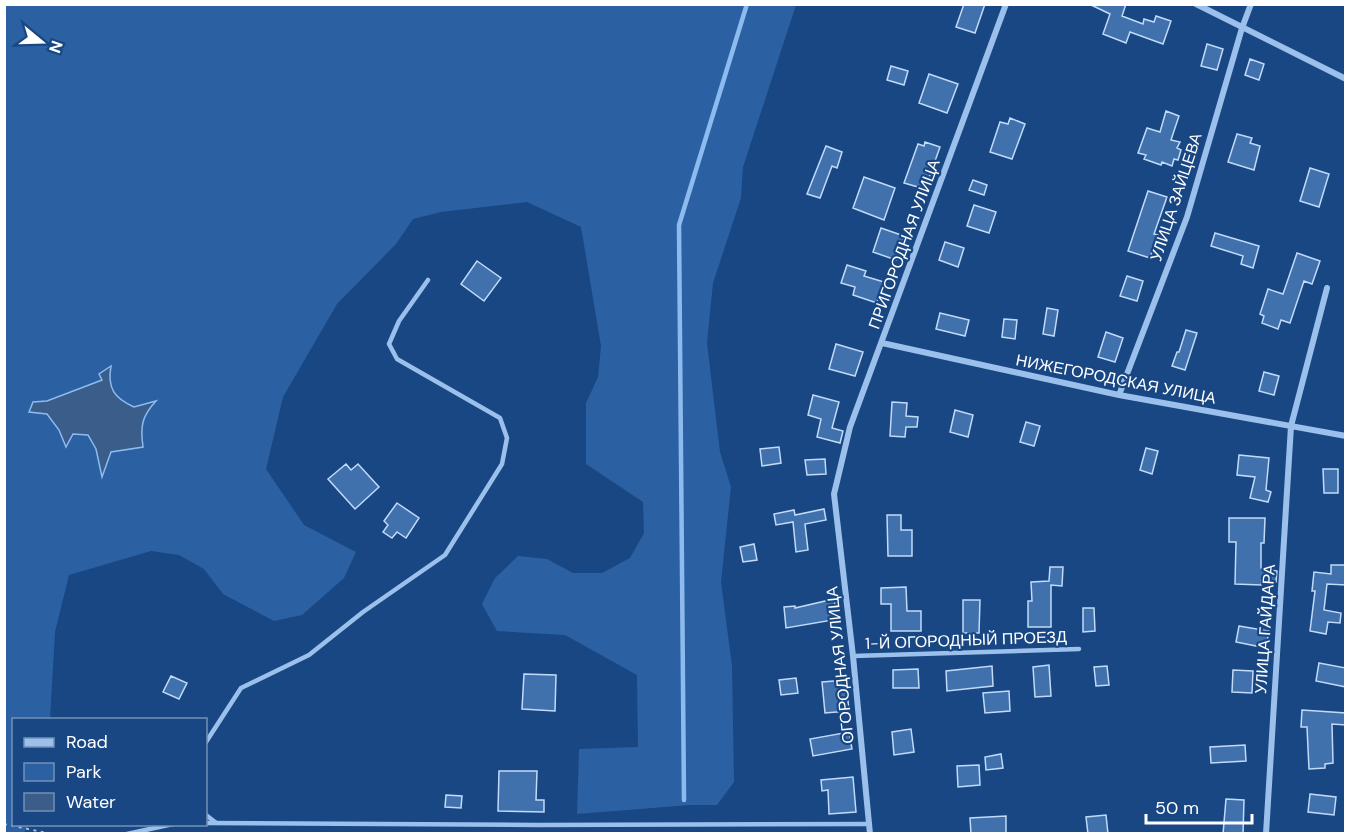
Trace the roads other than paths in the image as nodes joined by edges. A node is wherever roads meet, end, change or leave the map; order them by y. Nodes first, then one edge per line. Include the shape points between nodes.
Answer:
1 (1006, 4) edge
2 (1196, 4) edge
3 (1251, 4) edge
4 (1242, 28) junction
5 (1346, 79) edge
6 (428, 280) dead end
7 (1327, 288) dead end
8 (882, 343) junction
9 (1119, 395) junction
10 (1291, 426) junction
11 (1346, 436) edge
12 (834, 494) joint
13 (1079, 648) dead end
14 (853, 656) junction
15 (207, 740) edge
16 (207, 816) edge
17 (215, 822) junction
18 (207, 823) edge
19 (870, 824) junction
20 (168, 826) edge
21 (127, 834) edge
22 (870, 834) edge
23 (1266, 834) edge

1 - 8 street, ПРИГОРОДНАЯ УЛИЦА
2 - 4 street
3 - 4 street, УЛИЦА ЗАЙЦЕВА
4 - 5 street
4 - 9 street, УЛИЦА ЗАЙЦЕВА via 1187,217
6 - 15 lane via 399,321 389,344 397,359 500,418 507,438 502,464 445,555 309,655 241,688
7 - 10 street, УЛИЦА ГАЙДАРА
8 - 9 street, НИЖЕГОРОДСКАЯ УЛИЦА
8 - 12 street, ПРИГОРОДНАЯ УЛИЦА via 850,427
9 - 10 street, НИЖЕГОРОДСКАЯ УЛИЦА
10 - 11 street, НИЖЕГОРОДСКАЯ УЛИЦА
10 - 23 street, УЛИЦА ГАЙДАРА
12 - 14 street, ОГОРОДНАЯ УЛИЦА
13 - 14 lane, 1-Й ОГОРОДНЫЙ ПРОЕЗД
14 - 19 street, ОГОРОДНАЯ УЛИЦА
16 - 17 lane
17 - 18 lane
17 - 19 lane
19 - 22 street, ОГОРОДНАЯ УЛИЦА
20 - 21 lane

